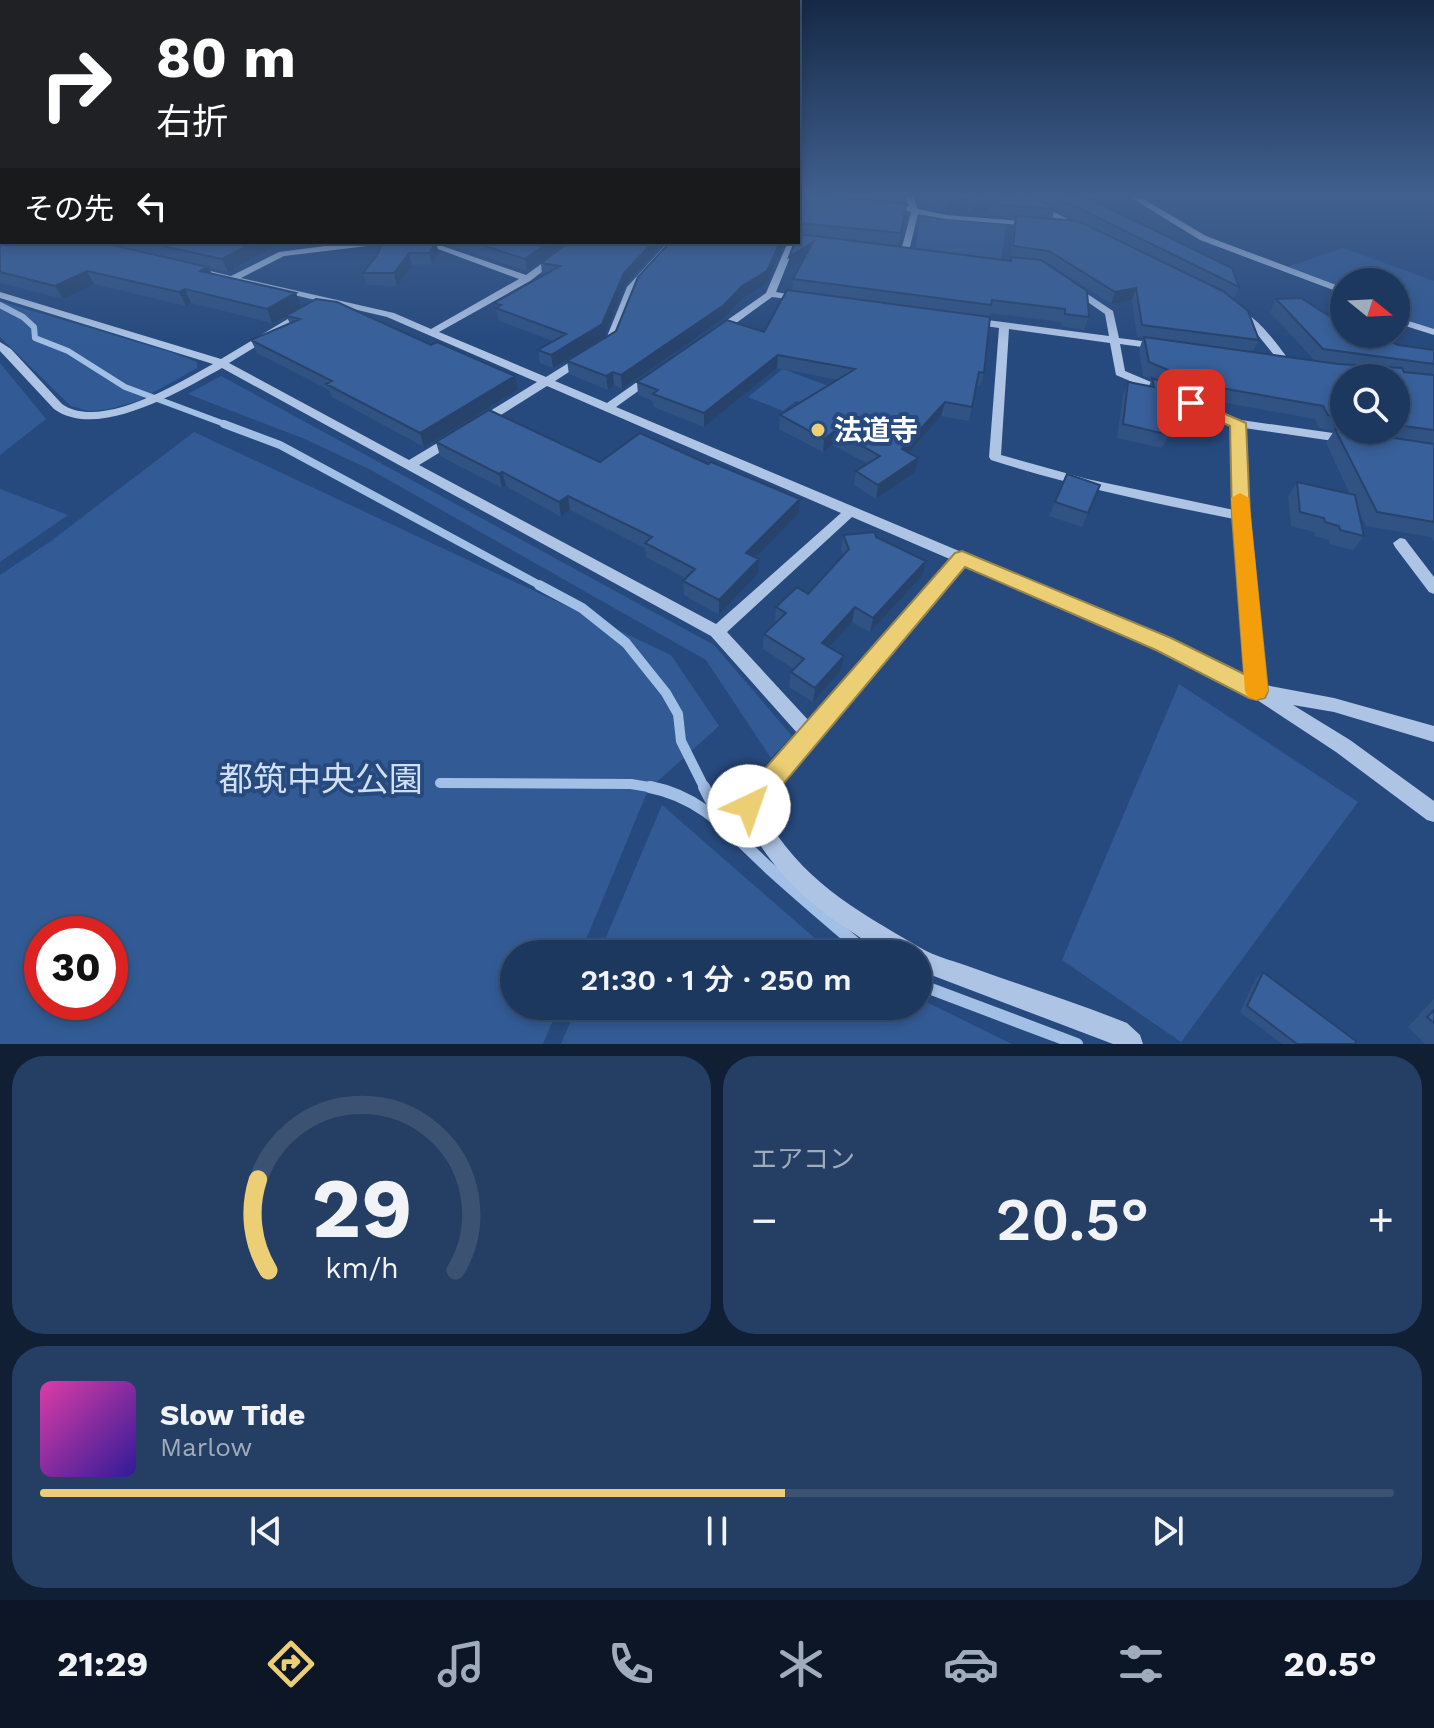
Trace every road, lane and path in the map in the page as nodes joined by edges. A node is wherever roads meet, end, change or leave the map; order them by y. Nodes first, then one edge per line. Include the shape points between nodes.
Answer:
1 (347, 246) edge
2 (433, 246) edge
3 (572, 246) edge
4 (670, 246) edge
5 (790, 246) edge
6 (906, 246) edge
7 (1224, 246) edge
8 (890, 250) edge
9 (905, 251) junction
10 (920, 253) edge
11 (187, 269) edge
12 (232, 279) junction
13 (527, 279) junction
14 (1064, 282) edge
15 (1330, 286) edge
16 (770, 294) junction
17 (0, 295) edge
18 (326, 300) junction
19 (817, 301) edge
20 (1234, 308) edge
21 (957, 319) edge
22 (1410, 324) edge
23 (1004, 326) junction
24 (1434, 332) edge
25 (430, 333) junction
26 (1112, 340) junction
27 (703, 341) edge
28 (0, 345) edge
29 (1176, 348) edge
30 (1271, 361) edge
31 (219, 362) junction
32 (1286, 363) junction
33 (668, 366) edge
34 (1301, 366) edge
35 (545, 382) junction
36 (608, 407) junction
37 (1238, 423) junction
38 (1330, 437) edge
39 (408, 466) junction
40 (850, 512) junction
41 (1241, 516) junction
42 (1400, 543) dead end
43 (962, 558) junction
44 (1434, 588) edge
45 (717, 632) junction
46 (1257, 691) junction
47 (1434, 734) edge
48 (811, 736) junction
49 (1434, 813) edge
50 (884, 940) edge
51 (932, 964) edge
52 (1131, 1044) edge

1 - 12 street via 282,254
2 - 13 street
3 - 13 street
4 - 35 street via 632,287 610,341
5 - 16 street
6 - 9 street
7 - 15 street
8 - 9 street
9 - 10 street
11 - 12 street
12 - 18 street
13 - 25 street
14 - 26 street via 1110,313
16 - 19 street
16 - 27 street
17 - 31 street
18 - 25 street via 390,315
18 - 31 street
20 - 32 street
21 - 23 street
22 - 24 street
23 - 26 street
23 - 41 street via 995,457 1122,493
25 - 35 street
26 - 29 street
26 - 37 street via 1120,373
28 - 31 street via 63,411 81,415 112,414 151,402
30 - 32 street
31 - 39 street
32 - 34 street
33 - 36 street
35 - 36 street
35 - 39 street
36 - 40 street
37 - 38 street
37 - 41 street
39 - 45 street
40 - 43 street
40 - 45 street
41 - 46 street
42 - 44 street
43 - 46 street via 1163,644
43 - 48 street
45 - 48 street
46 - 47 street via 1334,705
46 - 49 street
48 - 50 street via 749,806 773,848 803,882
51 - 52 street via 1118,1032

